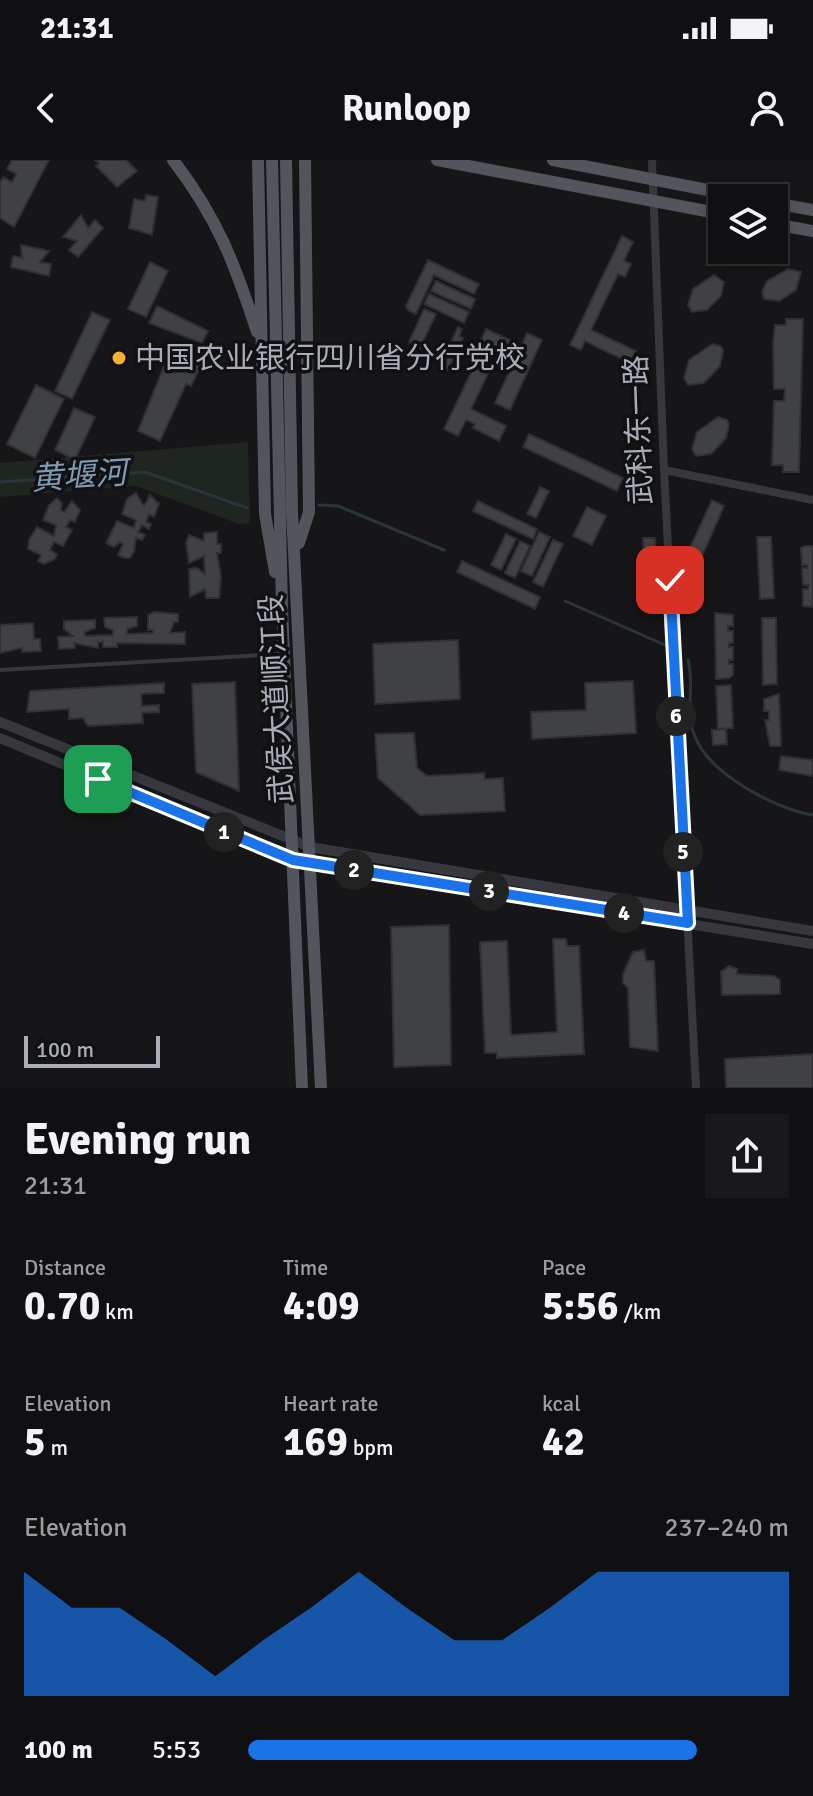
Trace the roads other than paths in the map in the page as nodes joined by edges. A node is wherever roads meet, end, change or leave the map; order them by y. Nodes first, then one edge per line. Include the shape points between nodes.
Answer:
1 (173, 160) edge
2 (258, 160) edge
3 (272, 160) edge
4 (286, 160) edge
5 (305, 160) edge
6 (437, 160) edge
7 (553, 160) edge
8 (652, 160) edge
9 (653, 181) junction
10 (708, 191) edge
11 (653, 202) junction
12 (788, 206) edge
13 (813, 210) edge
14 (708, 212) edge
15 (788, 227) edge
16 (813, 231) edge
17 (261, 343) junction
18 (282, 356) junction
19 (664, 470) junction
20 (813, 500) edge
21 (296, 550) junction
22 (282, 608) junction
23 (284, 654) junction
24 (0, 670) edge
25 (0, 722) edge
26 (0, 738) edge
27 (292, 842) junction
28 (310, 847) junction
29 (293, 860) junction
30 (310, 864) junction
31 (686, 910) junction
32 (688, 923) junction
33 (813, 931) edge
34 (813, 944) edge
35 (315, 964) junction
36 (297, 967) junction
37 (302, 1088) edge
38 (321, 1088) edge
39 (696, 1088) edge

1 - 17 main road via 231,253
2 - 17 main road
3 - 18 main road
4 - 18 main road
5 - 21 main road via 309,512
6 - 11 main road
7 - 9 main road
8 - 9 street, 武科东一路
9 - 10 main road
9 - 11 street, 武科东一路
11 - 14 main road
11 - 19 street, 武科东一路
12 - 13 main road
15 - 16 main road
17 - 22 main road via 265,514
18 - 21 main road, 武侯大道顺江段
18 - 22 main road, 武侯大道顺江段
19 - 20 street
19 - 31 street, 武科东一路
21 - 28 main road, 武侯大道顺江段
22 - 23 main road, 武侯大道顺江段
23 - 24 lane
23 - 27 main road, 武侯大道顺江段
25 - 27 street
26 - 29 street
27 - 28 street
27 - 29 main road, 武侯大道顺江段
28 - 30 main road, 武侯大道顺江段
28 - 31 street
29 - 30 street
29 - 36 main road, 武侯大道顺江段
30 - 32 street
30 - 35 main road, 武侯大道顺江段
31 - 32 street, 武科东一路
31 - 33 street
32 - 34 street
32 - 39 street, 武科东一路
35 - 36 main road
35 - 38 main road, 武侯大道顺江段
36 - 37 main road, 武侯大道顺江段

